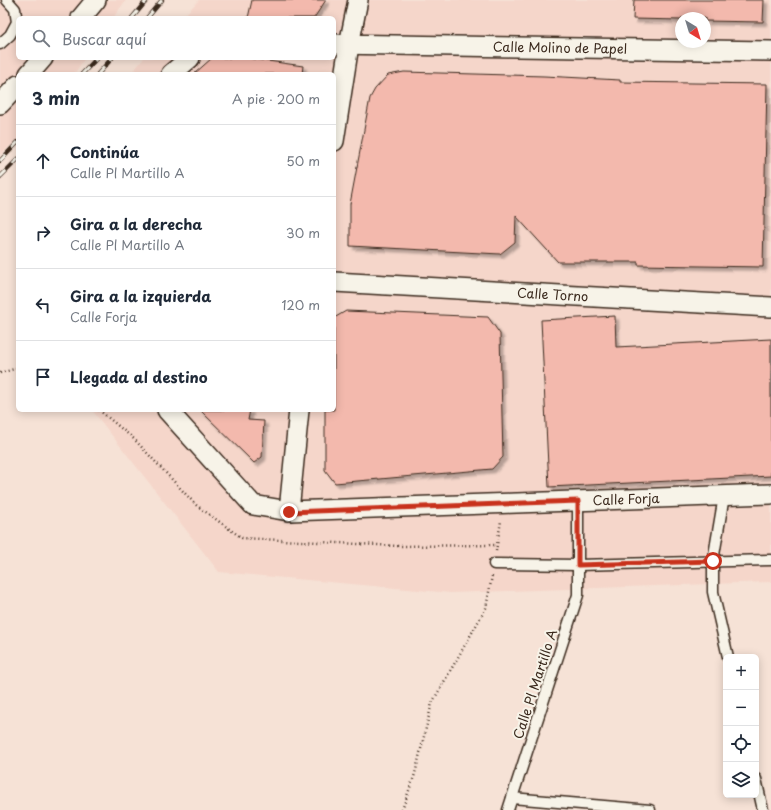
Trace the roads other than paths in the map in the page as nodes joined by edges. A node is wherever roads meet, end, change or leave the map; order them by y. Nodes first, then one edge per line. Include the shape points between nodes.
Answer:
1 (7, 0) edge
2 (96, 0) edge
3 (358, 0) edge
4 (84, 11) edge
5 (16, 16) edge
6 (16, 24) edge
7 (0, 44) edge
8 (342, 45) edge
9 (771, 51) edge
10 (41, 60) edge
11 (188, 60) edge
12 (31, 72) edge
13 (173, 72) edge
14 (16, 87) edge
15 (0, 104) edge
16 (336, 117) edge
17 (336, 282) edge
18 (771, 307) edge
19 (169, 412) edge
20 (299, 412) edge
21 (771, 494) edge
22 (724, 496) junction
23 (578, 501) junction
24 (289, 512) junction
25 (771, 560) edge
26 (713, 561) junction
27 (494, 564) road end
28 (578, 565) junction
29 (727, 654) edge
30 (759, 792) edge
31 (512, 798) junction
32 (508, 810) edge
33 (650, 810) edge
34 (763, 810) edge

1 - 5 lane via 15,9
2 - 4 street
3 - 8 street
6 - 7 lane via 10,35
8 - 9 street, Calle Molino de Papel
8 - 16 street
10 - 12 street
11 - 13 street
14 - 15 street
17 - 18 street, Calle Torno
19 - 24 street, Calle Forja via 253,506
20 - 24 street
21 - 22 street, Calle Forja
22 - 23 street, Calle Forja
22 - 26 lane
23 - 24 street, Calle Forja
23 - 28 lane, Calle Pl Martillo A
25 - 26 lane
26 - 28 lane
26 - 29 lane via 712,592
27 - 28 lane
28 - 31 lane, Calle Pl Martillo A via 578,595
30 - 34 lane
31 - 32 lane, Calle Pl Martillo A
31 - 33 lane

